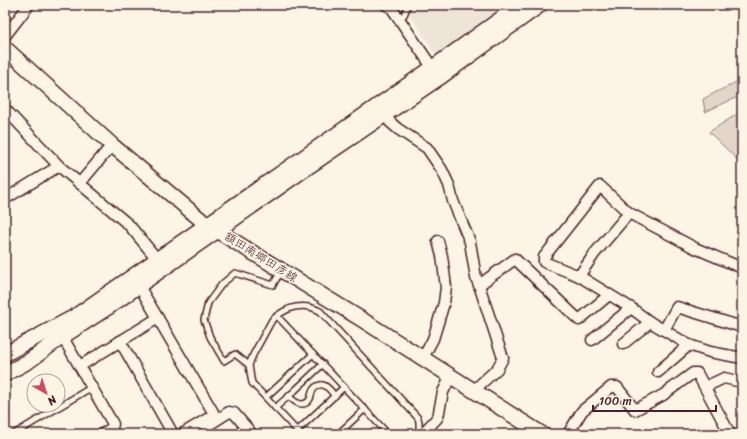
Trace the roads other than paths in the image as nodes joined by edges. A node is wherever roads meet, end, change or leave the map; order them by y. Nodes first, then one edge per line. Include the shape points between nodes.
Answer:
1 (29, 5) edge
2 (386, 5) edge
3 (408, 5) edge
4 (520, 5) edge
5 (540, 5) edge
6 (400, 19) junction
7 (5, 36) edge
8 (5, 48) edge
9 (436, 73) junction
10 (5, 109) edge
11 (386, 115) junction
12 (112, 145) junction
13 (59, 166) junction
14 (80, 183) junction
15 (5, 199) edge
16 (629, 213) junction
17 (212, 227) junction
18 (438, 241) dead end
19 (157, 259) junction
20 (742, 268) edge
21 (282, 270) junction
22 (579, 276) junction
23 (479, 285) junction
24 (140, 288) junction
25 (608, 295) junction
26 (97, 300) junction
27 (631, 308) junction
28 (277, 316) junction
29 (158, 318) junction
30 (650, 322) junction
31 (742, 327) edge
32 (664, 330) junction
33 (59, 336) junction
34 (592, 340) dead end
35 (120, 341) junction
36 (623, 344) dead end
37 (5, 345) edge
38 (689, 345) junction
39 (5, 354) edge
40 (313, 354) junction
41 (423, 358) junction
42 (742, 358) edge
43 (323, 364) junction
44 (5, 365) edge
45 (249, 365) junction
46 (80, 366) junction
47 (658, 372) dead end
48 (5, 374) edge
49 (451, 376) junction
50 (5, 380) edge
51 (742, 382) edge
52 (92, 387) junction
53 (705, 387) junction
54 (344, 388) junction
55 (474, 391) junction
56 (289, 396) junction
57 (335, 396) junction
58 (266, 397) junction
59 (276, 408) junction
60 (365, 409) junction
61 (527, 430) edge
62 (298, 432) edge
63 (14, 434) edge
64 (102, 434) edge
65 (173, 434) edge
66 (182, 434) edge
67 (194, 434) edge
68 (252, 434) edge
69 (338, 434) edge
70 (388, 434) edge
71 (418, 434) edge
72 (426, 434) edge
73 (542, 434) edge
74 (568, 434) edge
75 (730, 434) edge

1 - 7 street
2 - 6 street via 391,7
3 - 6 lane
4 - 9 street
5 - 9 street
6 - 9 street
8 - 12 street, 額田南郷田彦線
9 - 11 street
9 - 17 street
10 - 13 street
11 - 17 street via 296,176
11 - 23 street via 398,129 427,148 442,170 470,242
12 - 14 street
12 - 17 street, 額田南郷田彦線
13 - 14 street
13 - 15 street
14 - 19 street via 129,225
16 - 20 street via 695,248
16 - 22 street via 595,252
16 - 22 street via 600,186 544,257 544,262
17 - 19 street
17 - 21 street, 額田南郷田彦線
17 - 24 street
18 - 41 street via 446,287 444,303 433,339
19 - 26 street
21 - 41 street, 額田南郷田彦線
21 - 45 lane via 274,285 235,273 222,284 208,303 204,320 210,337 224,361 235,354
22 - 25 street
23 - 25 street via 515,258 579,320
23 - 55 street via 503,358 497,369
24 - 29 street
24 - 33 street
25 - 27 street
26 - 33 street via 74,317
26 - 37 street
27 - 30 street
27 - 34 street
28 - 40 lane
28 - 45 lane via 272,320 252,355
28 - 71 lane via 299,306 312,307 320,311 418,418
29 - 35 street
29 - 66 street via 213,412 212,416
30 - 32 street
30 - 36 street
31 - 32 street via 677,307
32 - 38 street
33 - 39 street
33 - 44 street
33 - 46 street
33 - 48 street via 29,361
33 - 50 street via 30,368
35 - 46 street
35 - 65 street
38 - 42 street
38 - 47 street
40 - 43 lane
40 - 58 lane
41 - 49 street, 額田南郷田彦線
43 - 54 lane
43 - 56 lane
45 - 58 lane via 252,383
46 - 52 street
49 - 55 street, 額田南郷田彦線
49 - 72 street via 443,392 438,417
51 - 53 street via 724,378
52 - 63 lane
52 - 64 street via 113,424 112,428
53 - 74 street via 697,373 693,373 663,396 636,410 617,387 611,387 582,411
53 - 75 street
54 - 57 lane
54 - 60 lane
55 - 61 street, 額田南郷田彦線
56 - 57 lane via 295,402 304,404 308,402 314,388 324,385
56 - 59 lane
57 - 62 lane
58 - 59 lane
59 - 62 lane
60 - 69 lane
60 - 70 lane
61 - 73 street, 額田南郷田彦線
67 - 68 street via 229,412 234,414

